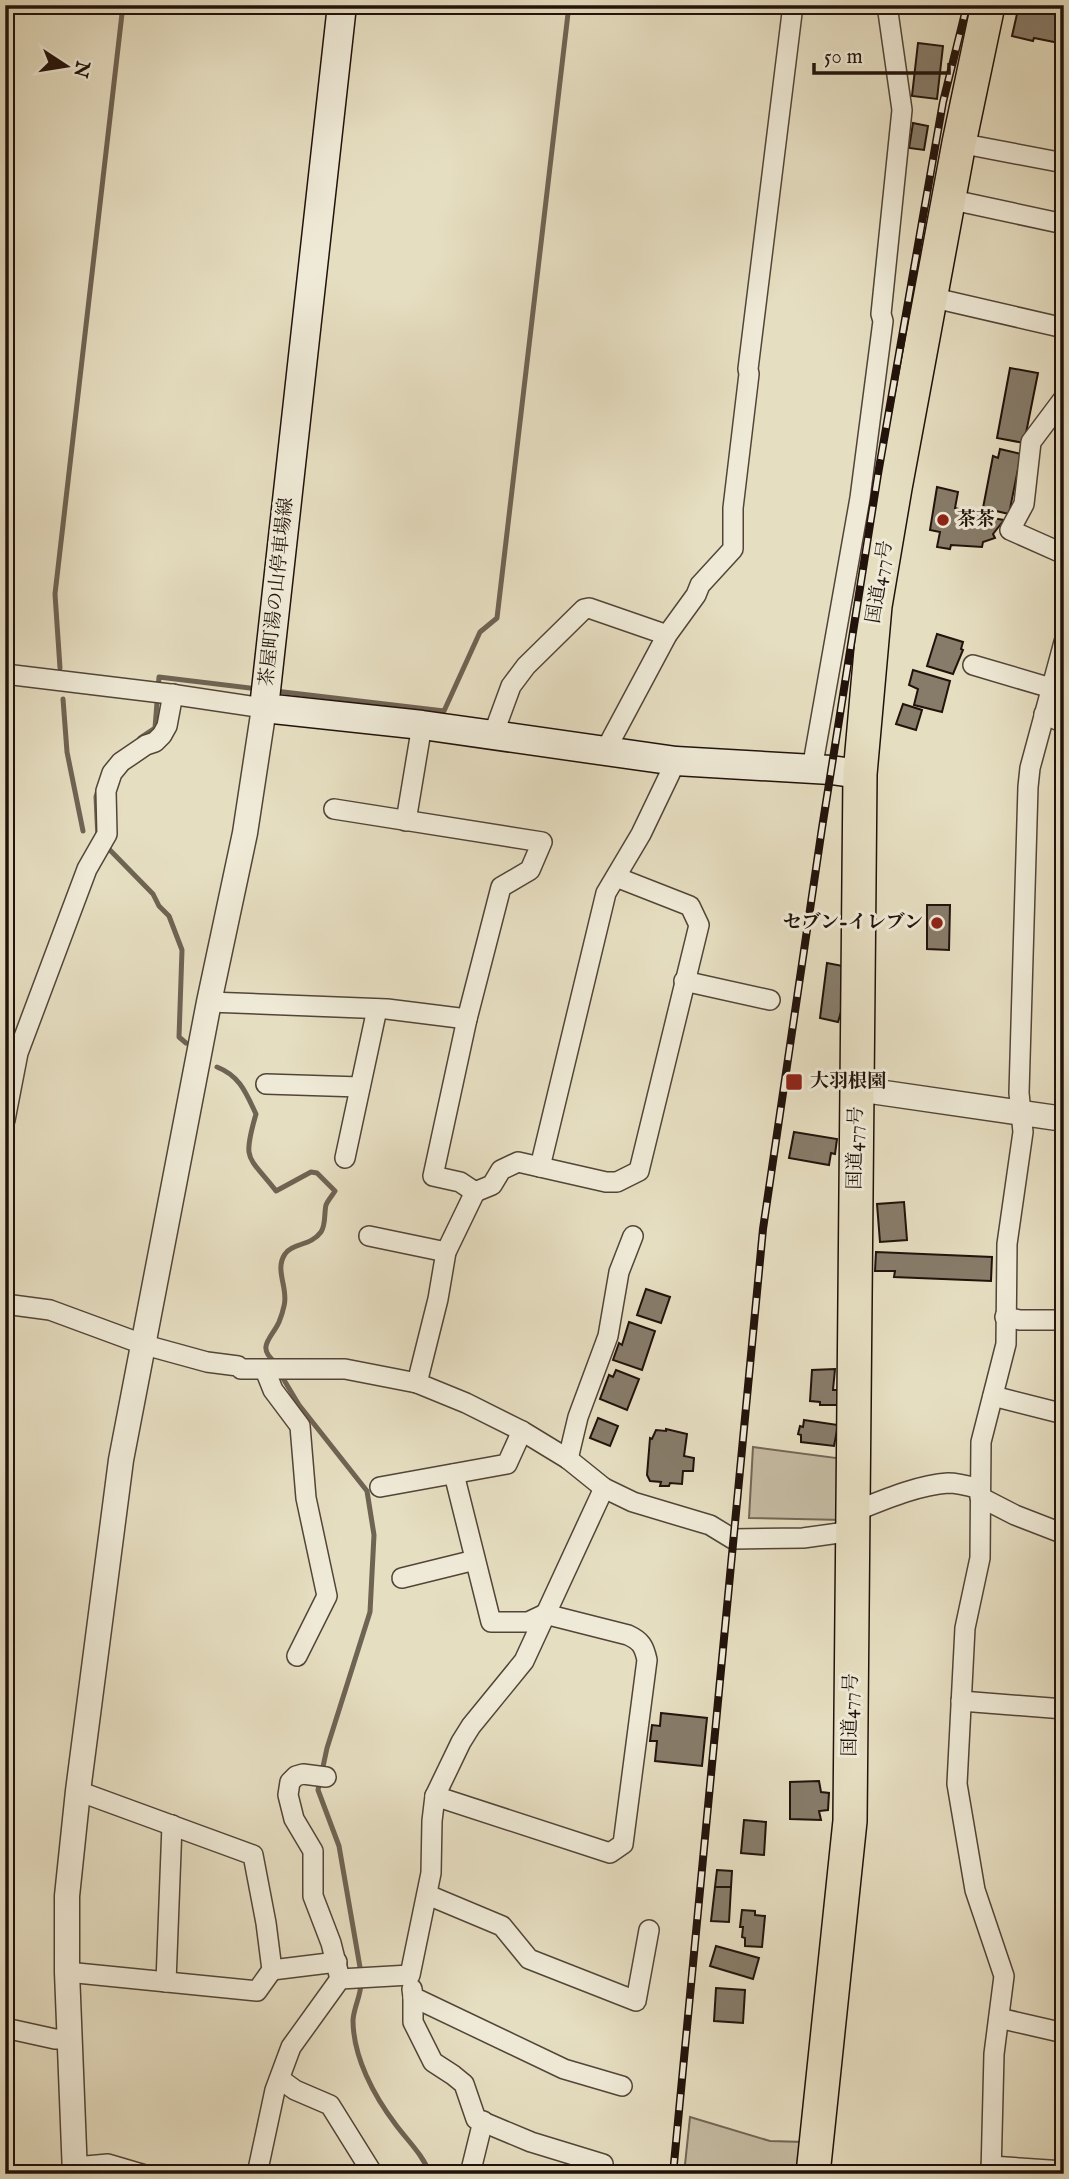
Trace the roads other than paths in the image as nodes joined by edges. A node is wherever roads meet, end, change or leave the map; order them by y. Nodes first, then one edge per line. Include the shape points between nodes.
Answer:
1 (342, 5) edge
2 (793, 5) edge
3 (887, 5) edge
4 (988, 5) edge
5 (959, 143) junction
6 (1064, 163) edge
7 (948, 199) junction
8 (1064, 224) edge
9 (930, 297) junction
10 (1064, 328) edge
11 (1064, 398) edge
12 (1064, 554) edge
13 (667, 635) junction
14 (1064, 642) edge
15 (973, 665) dead end
16 (5, 674) edge
17 (1051, 688) junction
18 (172, 694) junction
19 (266, 696) junction
20 (1044, 714) junction
21 (1064, 723) edge
22 (422, 725) junction
23 (493, 735) junction
24 (605, 751) junction
25 (676, 761) junction
26 (812, 769) junction
27 (860, 774) junction
28 (334, 809) dead end
29 (406, 821) junction
30 (616, 877) junction
31 (684, 981) junction
32 (770, 1000) dead end
33 (209, 1002) junction
34 (377, 1009) junction
35 (467, 1019) junction
36 (266, 1084) dead end
37 (360, 1087) junction
38 (857, 1089) junction
39 (1020, 1112) junction
40 (1064, 1119) edge
41 (5, 1120) edge
42 (345, 1158) dead end
43 (540, 1167) junction
44 (475, 1192) junction
45 (369, 1236) dead end
46 (633, 1236) dead end
47 (446, 1252) junction
48 (5, 1304) edge
49 (1005, 1317) junction
50 (1064, 1320) edge
51 (145, 1345) junction
52 (268, 1370) junction
53 (417, 1383) junction
54 (993, 1396) junction
55 (1064, 1414) edge
56 (522, 1431) junction
57 (568, 1459) junction
58 (454, 1474) junction
59 (380, 1487) dead end
60 (604, 1488) junction
61 (980, 1493) junction
62 (853, 1522) junction
63 (1064, 1534) edge
64 (475, 1560) junction
65 (402, 1578) dead end
66 (545, 1614) junction
67 (297, 1656) dead end
68 (961, 1701) junction
69 (1064, 1709) edge
70 (318, 1776) dead end
71 (78, 1791) junction
72 (435, 1796) junction
73 (172, 1825) junction
74 (428, 1895) junction
75 (649, 1930) dead end
76 (272, 1970) junction
77 (67, 1972) junction
78 (342, 1974) junction
79 (410, 1975) junction
80 (166, 1982) junction
81 (413, 1997) junction
82 (999, 2018) junction
83 (5, 2028) edge
84 (1064, 2033) edge
85 (71, 2039) junction
86 (280, 2080) junction
87 (622, 2086) dead end
88 (483, 2121) junction
89 (603, 2164) dead end
90 (75, 2170) edge
91 (991, 2170) edge
92 (1064, 2171) edge
93 (256, 2173) edge
94 (142, 2174) edge
95 (373, 2174) edge
96 (470, 2174) edge
97 (813, 2174) edge

1 - 19 main road, 茶屋町湯の山停車場線
2 - 13 street via 748,369 733,549 700,585
3 - 26 street via 902,110 883,321 860,498
4 - 5 highway, 国道477号
5 - 6 street
5 - 7 highway, 国道477号
7 - 8 street
7 - 9 highway, 国道477号
9 - 10 street
9 - 27 highway, 国道477号 via 875,606
11 - 12 street via 1031,442 1024,504 1010,530
13 - 23 street via 584,609 526,666 512,687
13 - 24 street
14 - 17 street
15 - 17 street
16 - 18 street
17 - 20 street
18 - 19 street
18 - 41 street via 162,735 112,773 106,791 107,834 87,870 18,1053
19 - 22 main road, 茶屋町湯の山停車場線
19 - 33 street via 245,833
20 - 21 street
20 - 39 street via 1028,787
22 - 23 main road, 茶屋町湯の山停車場線
22 - 29 street
23 - 24 main road, 茶屋町湯の山停車場線
24 - 25 main road, 茶屋町湯の山停車場線
25 - 26 main road, 茶屋町湯の山停車場線
25 - 30 street
26 - 27 main road, 茶屋町湯の山停車場線
27 - 38 highway, 国道477号
28 - 29 street
29 - 35 street via 542,842 530,870 501,887
30 - 31 street via 690,906 699,925
30 - 43 street via 606,893
31 - 32 street
31 - 43 street via 639,1171 606,1182
33 - 34 street
33 - 51 street
34 - 35 street
34 - 37 street
35 - 44 street via 433,1176 460,1182
36 - 37 street
37 - 42 street
38 - 39 street
38 - 62 highway, 国道477号
39 - 40 street
39 - 49 street via 1023,1132 1007,1244
43 - 44 street via 518,1162 500,1170 492,1185
44 - 47 street
45 - 47 street
46 - 57 street via 619,1272 608,1336
47 - 53 street
48 - 51 street via 50,1310
49 - 50 street
49 - 54 street via 1006,1344
51 - 52 street via 206,1362
51 - 71 street via 121,1460
52 - 53 street via 345,1369
52 - 67 street via 273,1390 300,1426 306,1498 327,1596
53 - 56 street
54 - 55 street
54 - 61 street via 981,1442
56 - 57 street
56 - 58 street via 507,1464
57 - 60 street
58 - 59 street
58 - 64 street
60 - 62 street via 633,1502 710,1525 733,1539 803,1538
60 - 66 street
61 - 62 street via 946,1483 900,1494
61 - 63 street via 1015,1515
61 - 68 street via 980,1558 965,1628
62 - 97 highway, 国道477号 via 850,1821
64 - 65 street
64 - 66 street via 491,1622 528,1622
66 - 72 street via 524,1661 471,1726
66 - 72 street via 628,1635 644,1646 646,1682 623,1844 610,1853
68 - 69 street
68 - 82 street via 958,1799 975,1890 1004,1976
70 - 78 street via 296,1776 288,1794 294,1819 313,1851 313,1896
71 - 73 street
71 - 77 street via 67,1896
72 - 74 street
73 - 76 street via 253,1854
73 - 80 street
74 - 75 street via 502,1926 529,1959 636,2001
74 - 79 street
76 - 78 street
76 - 80 street via 257,1991
77 - 80 street
77 - 85 street
78 - 79 street via 373,1978
78 - 86 street via 291,2047
79 - 81 street
81 - 87 street via 564,2069
81 - 88 street via 413,2022 433,2062 464,2084 476,2119
82 - 84 street
82 - 91 street
83 - 85 street
85 - 90 street
86 - 93 street
86 - 95 street via 330,2105
88 - 89 street via 531,2143
88 - 96 street
90 - 94 street via 108,2164
91 - 92 street

